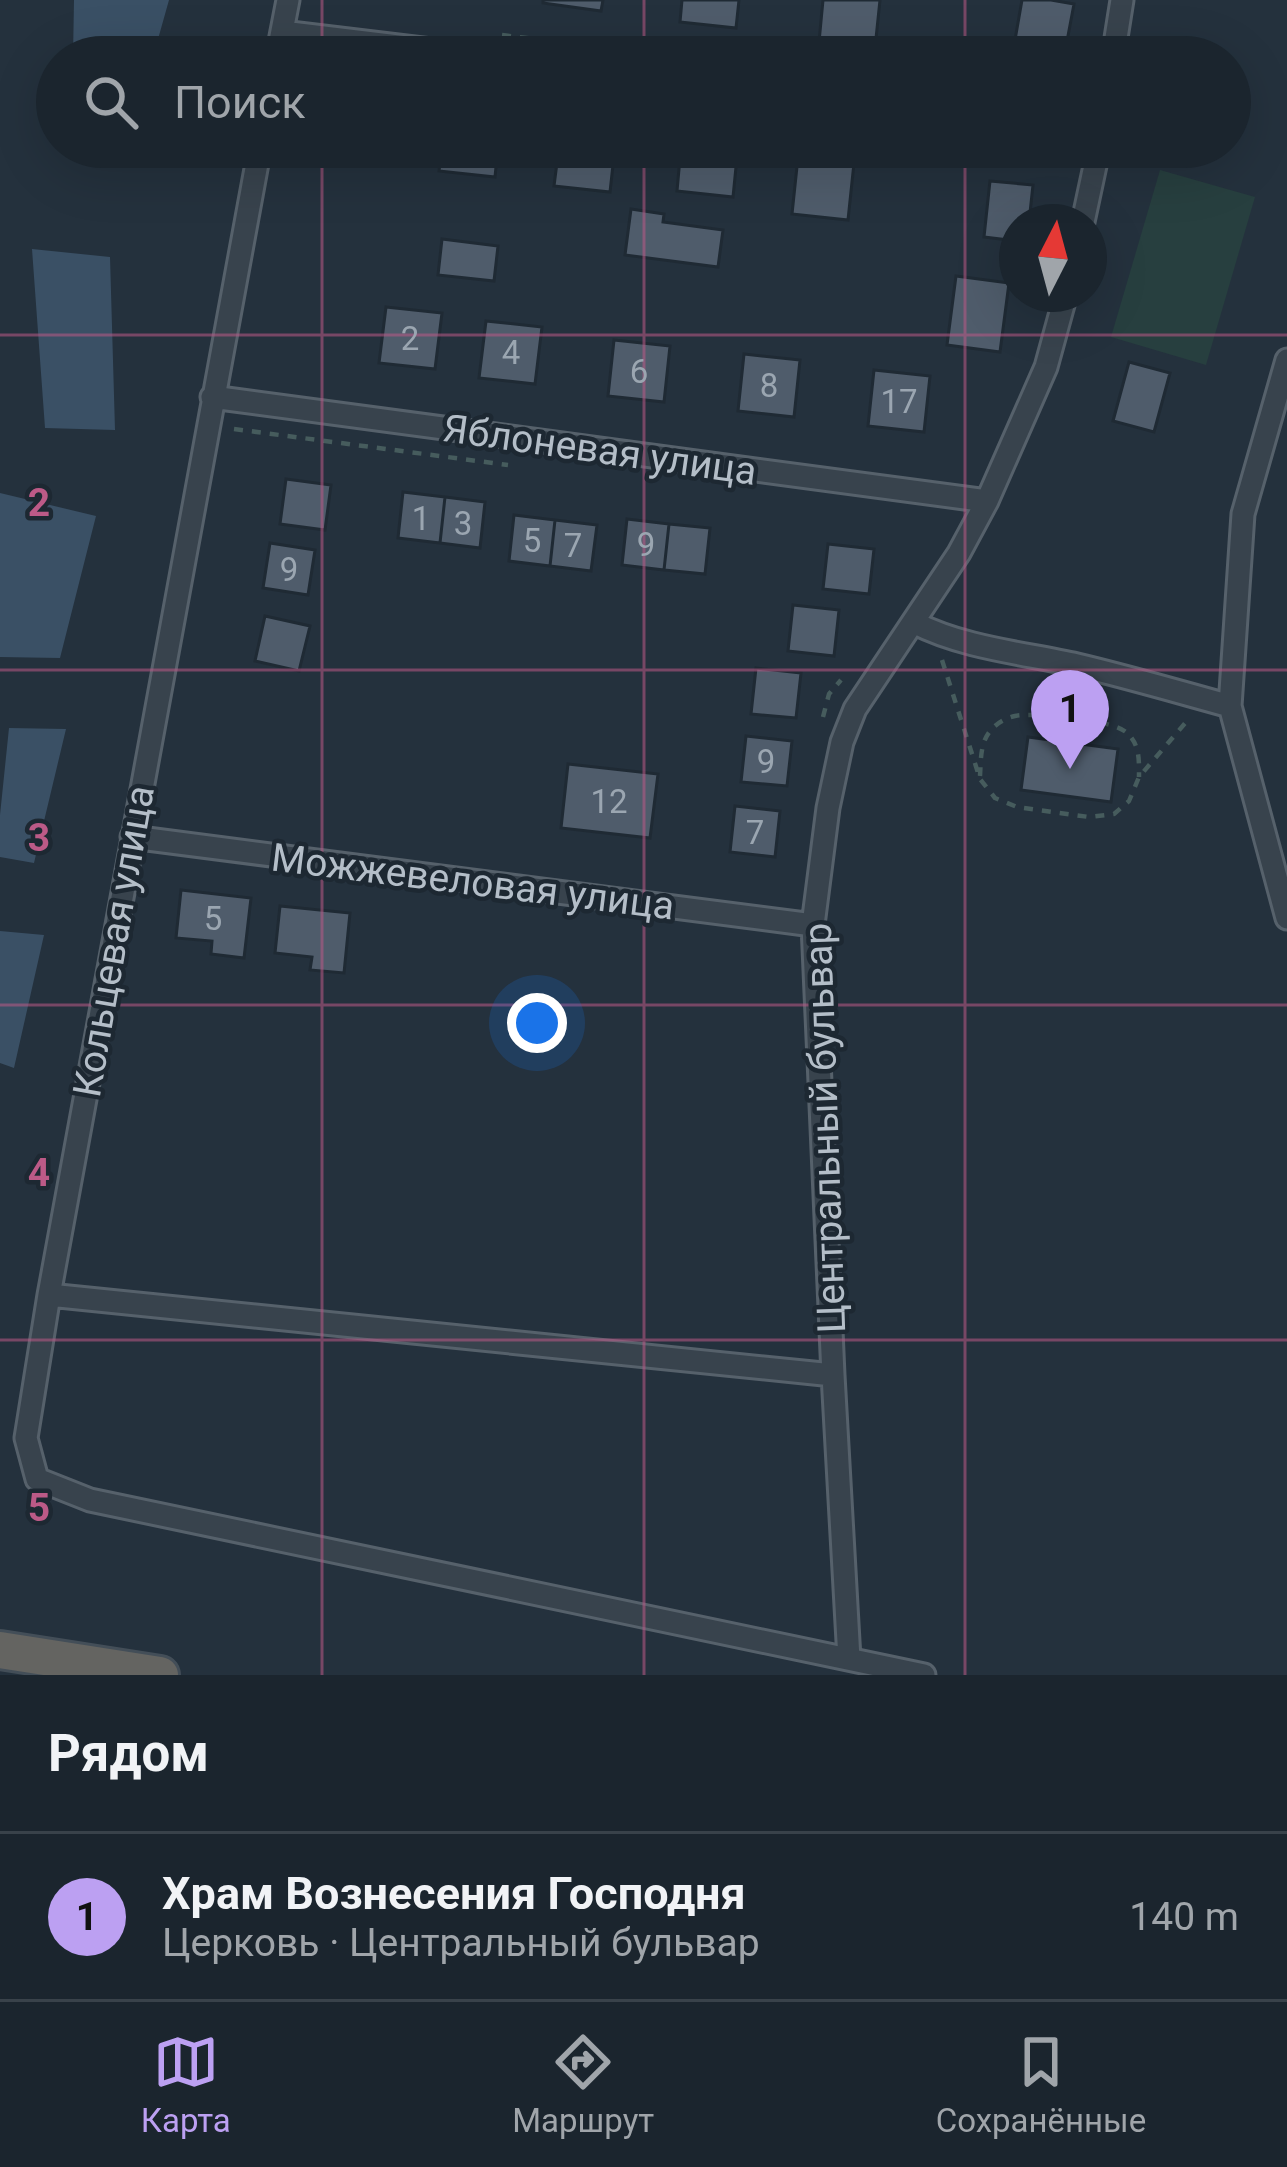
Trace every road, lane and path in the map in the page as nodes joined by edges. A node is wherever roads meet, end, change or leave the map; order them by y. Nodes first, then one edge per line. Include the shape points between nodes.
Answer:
1 (287, 0) edge
2 (1122, 0) edge
3 (282, 32) junction
4 (281, 36) edge
5 (315, 36) edge
6 (1116, 36) edge
7 (256, 168) edge
8 (1095, 168) edge
9 (1087, 204) edge
10 (1061, 312) edge
11 (1287, 360) edge
12 (212, 397) junction
13 (987, 501) junction
14 (924, 627) junction
15 (1205, 699) junction
16 (1230, 706) junction
17 (1139, 777) junction
18 (980, 779) junction
19 (132, 838) junction
20 (1287, 918) edge
21 (814, 925) junction
22 (49, 1295) junction
23 (833, 1375) junction
24 (0, 1650) edge
25 (849, 1659) junction
26 (160, 1675) edge
27 (924, 1675) edge

1 - 3 street
2 - 6 street
3 - 4 street
3 - 5 street
7 - 12 street, Кольцевая улица
8 - 9 street
10 - 13 street, Центральный бульвар via 1046,367
11 - 16 street via 1243,514
12 - 13 street, Яблоневая улица
12 - 19 street, Кольцевая улица
13 - 14 street, Центральный бульвар
14 - 15 street
14 - 18 path
14 - 21 street, Центральный бульвар via 855,709 842,742
15 - 16 street
15 - 17 path
16 - 20 street
17 - 18 path via 1114,814 1089,817 1017,807 995,798
17 - 18 path via 1139,752 1117,725 1020,715 987,734
19 - 21 street, Можжевеловая улица
19 - 22 street, Кольцевая улица
21 - 23 street, Центральный бульвар
22 - 23 street
22 - 25 street, Кольцевая улица via 26,1438 37,1479 90,1500
23 - 25 street, Центральный бульвар
24 - 26 highway
25 - 27 street, Кольцевая улица

